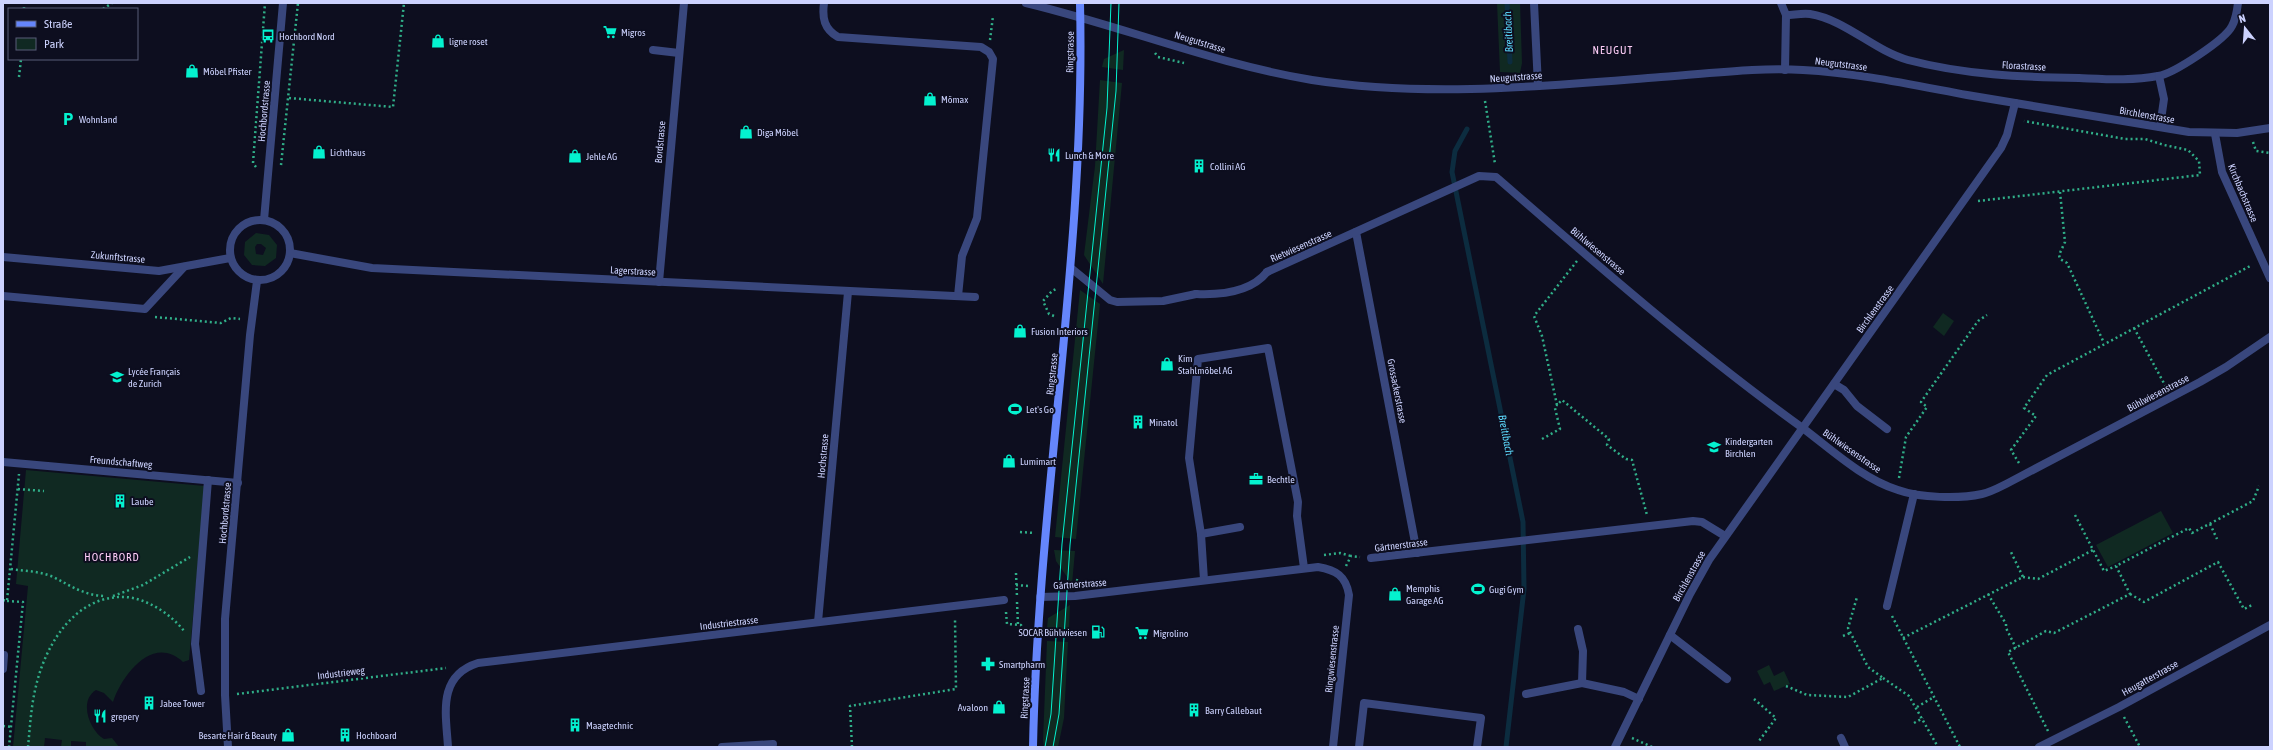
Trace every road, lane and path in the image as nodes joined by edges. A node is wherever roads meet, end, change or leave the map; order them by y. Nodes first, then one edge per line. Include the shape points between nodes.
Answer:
1 (283, 3) edge
2 (404, 3) edge
3 (684, 3) edge
4 (824, 3) edge
5 (1026, 3) edge
6 (1080, 3) edge
7 (1534, 3) edge
8 (1781, 3) edge
9 (2238, 3) edge
10 (1786, 15) junction
11 (994, 16) dead end
12 (1081, 17) junction
13 (991, 36) dead end
14 (653, 50) dead end
15 (679, 53) junction
16 (21, 60) edge
17 (1785, 70) junction
18 (2159, 76) junction
19 (19, 77) dead end
20 (1538, 86) junction
21 (289, 98) dead end
22 (1485, 100) dead end
23 (2015, 103) junction
24 (2024, 120) dead end
25 (2160, 127) junction
26 (2270, 128) edge
27 (2214, 134) junction
28 (2256, 151) dead end
29 (2270, 153) edge
30 (1496, 177) junction
31 (2060, 192) junction
32 (1969, 196) junction
33 (264, 220) junction
34 (1356, 232) junction
35 (290, 253) junction
36 (1584, 253) junction
37 (3, 258) edge
38 (230, 258) junction
39 (2261, 260) junction
40 (184, 267) junction
41 (1071, 268) junction
42 (2270, 278) edge
43 (257, 281) junction
44 (659, 282) junction
45 (1059, 288) dead end
46 (848, 292) junction
47 (3, 296) edge
48 (958, 296) junction
49 (976, 297) dead end
50 (1987, 315) dead end
51 (1056, 317) dead end
52 (2134, 328) junction
53 (2270, 337) edge
54 (2104, 344) junction
55 (1834, 384) junction
56 (2171, 397) junction
57 (1557, 405) junction
58 (1802, 428) junction
59 (1888, 429) dead end
60 (1542, 439) dead end
61 (3, 462) edge
62 (20, 463) junction
63 (2026, 474) junction
64 (208, 480) junction
65 (238, 484) junction
66 (2259, 486) dead end
67 (18, 489) junction
68 (1898, 490) junction
69 (44, 491) dead end
70 (1914, 494) junction
71 (2075, 514) dead end
72 (2210, 524) junction
73 (1649, 525) junction
74 (1240, 527) dead end
75 (1020, 532) dead end
76 (1034, 533) dead end
77 (1201, 534) junction
78 (1725, 536) junction
79 (2217, 539) dead end
80 (204, 547) junction
81 (2010, 550) dead end
82 (2093, 550) junction
83 (1417, 553) junction
84 (1371, 558) joint
85 (2116, 566) junction
86 (1304, 568) junction
87 (11, 569) junction
88 (1341, 574) junction
89 (2023, 577) junction
90 (1204, 580) junction
91 (1016, 585) dead end
92 (1029, 586) dead end
93 (1988, 594) junction
94 (2130, 594) junction
95 (110, 596) junction
96 (1040, 597) junction
97 (1857, 597) dead end
98 (3, 600) edge
99 (1004, 600) joint
100 (2252, 605) dead end
101 (1887, 606) joint
102 (955, 607) junction
103 (818, 622) junction
104 (2270, 625) edge
105 (1578, 629) dead end
106 (1850, 633) junction
107 (1026, 635) dead end
108 (1670, 635) junction
109 (1843, 636) dead end
110 (1903, 638) junction
111 (195, 644) junction
112 (2016, 648) junction
113 (4, 655) dead end
114 (3, 669) edge
115 (459, 673) junction
116 (1883, 678) junction
117 (1727, 679) dead end
118 (1582, 683) junction
119 (1786, 686) dead end
120 (201, 691) dead end
121 (1526, 694) dead end
122 (225, 696) junction
123 (1934, 697) junction
124 (1639, 698) junction
125 (1754, 698) dead end
126 (1917, 707) junction
127 (2119, 707) junction
128 (1923, 718) junction
129 (1914, 722) dead end
130 (3, 726) edge
131 (12, 727) dead end
132 (1622, 733) junction
133 (1841, 738) dead end
134 (2053, 740) junction
135 (1759, 741) dead end
136 (773, 744) dead end
137 (28, 747) edge
138 (228, 747) edge
139 (448, 747) edge
140 (722, 747) edge
141 (852, 747) edge
142 (1033, 747) edge
143 (1333, 747) edge
144 (1359, 747) edge
145 (1478, 747) edge
146 (1615, 747) edge
147 (1652, 747) edge
148 (1846, 747) edge
149 (1938, 747) edge
150 (1960, 747) edge
151 (2039, 747) edge
152 (2140, 747) edge

1 - 33 street, Hochbordstrasse
2 - 21 path via 394,108
3 - 15 street, Bordstrasse
4 - 48 street via 824,23 830,33 838,37 981,47 989,52 993,59 978,218 962,256
5 - 12 street, Neugutstrasse
6 - 12 main road, Ringstrasse
7 - 20 street
8 - 10 street
9 - 18 street, Florastrasse via 2232,27 2222,39
10 - 17 street
10 - 18 street, Florastrasse via 1808,14 1823,18 1835,22 1883,51 1908,60 1966,72 2011,77 2126,79
11 - 13 path
12 - 20 street, Neugutstrasse via 1220,60 1312,80 1407,89 1481,90
12 - 41 main road, Ringstrasse via 1077,175
14 - 15 street
15 - 44 street, Bordstrasse
16 - 19 path
17 - 20 street, Neugutstrasse
17 - 23 street, Neugutstrasse via 1863,77
18 - 25 street via 2164,99
22 - 30 path
23 - 25 street, Birchlenstrasse
23 - 32 street, Birchlenstrasse via 2001,148
24 - 31 path via 2125,139 2145,139 2188,150 2195,155 2201,166 2200,175
25 - 27 street, Birchlenstrasse
26 - 27 street, Birchlenstrasse
27 - 39 street, Kirchbachstrasse via 2222,172
28 - 29 path
30 - 34 street, Rietwiesenstrasse via 1479,176
30 - 36 street, Bühlwiesenstrasse
31 - 32 path via 1979,202
31 - 54 path via 2065,242 2059,255 2060,259 2067,263
32 - 55 street, Birchlenstrasse
33 - 35 street via 273,223 286,235
33 - 38 street via 255,220 238,228 232,237
34 - 41 street, Rietwiesenstrasse via 1267,272 1257,282 1214,295 1196,294 1163,301 1117,302 1110,300
34 - 83 street, Grossackerstrasse
35 - 43 street via 279,274
35 - 44 street, Lagerstrasse via 372,268
36 - 57 path via 1534,316 1542,336
36 - 58 street, Bühlwiesenstrasse
37 - 40 street, Zukunftstrasse via 159,271
38 - 40 street, Zukunftstrasse
38 - 43 street via 240,273
39 - 42 street, Kirchbachstrasse
39 - 52 path
40 - 47 street via 145,309
41 - 96 main road, Ringstrasse
43 - 65 street, Hochbordstrasse
44 - 46 street, Lagerstrasse
45 - 51 path via 1052,291 1043,301 1049,314
46 - 48 street, Lagerstrasse
46 - 103 street, Hochstrasse
48 - 49 street, Lagerstrasse
50 - 68 path via 1978,321 1921,402 1927,407 1902,447
52 - 54 path
52 - 56 path
53 - 56 street, Bühlwiesenstrasse via 2226,367
54 - 63 path via 2047,375 2024,408 2036,416 2011,450
55 - 58 street, Birchlenstrasse
55 - 59 street via 1844,390 1857,406
56 - 63 street, Bühlwiesenstrasse
57 - 60 path via 1555,408 1560,430
57 - 73 path via 1562,400 1609,438 1607,445 1626,460 1632,460
58 - 68 street, Bühlwiesenstrasse via 1861,472
58 - 78 street, Birchlenstrasse
61 - 62 street, Freundschaftweg
62 - 64 street, Freundschaftweg
62 - 67 path
63 - 70 street, Bühlwiesenstrasse via 1982,494
64 - 65 street, Freundschaftweg
64 - 80 street
65 - 122 street, Hochbordstrasse via 225,619
66 - 72 path via 2253,501
67 - 69 path
67 - 87 path
68 - 70 street, Bühlwiesenstrasse
70 - 101 street
71 - 82 path
72 - 79 path
72 - 85 path via 2192,533 2189,528
73 - 78 street, Gärtnerstrasse via 1702,522
73 - 83 street, Gärtnerstrasse
74 - 77 street
75 - 76 path
77 - 86 street via 1189,458 1198,359 1268,348 1298,502 1297,516
77 - 90 street
78 - 108 street, Birchlenstrasse via 1690,594
80 - 95 path via 143,585
80 - 111 street
81 - 89 path
82 - 85 path via 2104,571
82 - 89 path via 2038,580
83 - 84 street, Gärtnerstrasse
84 - 88 path, Gärtnerstrasse via 1351,556
85 - 94 path
86 - 88 street, Gärtnerstrasse via 1327,568
86 - 90 street, Gärtnerstrasse
87 - 95 path via 39,572 93,596
87 - 98 path via 7,601
88 - 143 street, Ringwiesenstrasse via 1349,595
89 - 93 path
90 - 96 street, Gärtnerstrasse via 1075,596
91 - 92 path
93 - 110 path
93 - 112 path via 2006,624
94 - 100 path via 2144,602 2218,562 2244,609
94 - 112 path via 2054,633 2046,631
95 - 111 path via 130,597 162,611 179,624
95 - 137 path via 92,602 76,613 50,648 36,686
96 - 142 main road, Ringstrasse
97 - 106 path via 1848,628
99 - 102 street, Industriestrasse
99 - 107 path via 1007,624 1021,625
101 - 110 path
102 - 103 street, Industriestrasse
102 - 141 path via 956,689 850,706
103 - 115 street, Industriestrasse via 478,663
104 - 127 street, Heugatterstrasse
105 - 118 street via 1583,651
106 - 109 path
106 - 116 path via 1868,667
108 - 117 street
108 - 124 street, Birchlenstrasse
110 - 123 path
111 - 120 street
112 - 134 path via 2008,652
113 - 114 street
115 - 122 path, Industrieweg via 448,668
115 - 139 street via 450,685 446,699
116 - 119 path via 1848,697 1807,695
116 - 126 path via 1909,696
118 - 121 street
118 - 124 street
122 - 138 street, Hochbordstrasse
123 - 126 path
123 - 150 path
124 - 132 street, Birchlenstrasse
125 - 135 path via 1776,718
126 - 128 path
127 - 134 street, Heugatterstrasse
127 - 152 path
128 - 129 path
128 - 149 path
130 - 131 path
132 - 146 street, Birchlenstrasse
132 - 147 path
133 - 148 street
134 - 151 street, Heugatterstrasse
136 - 140 street
144 - 145 street via 1364,703 1481,718

